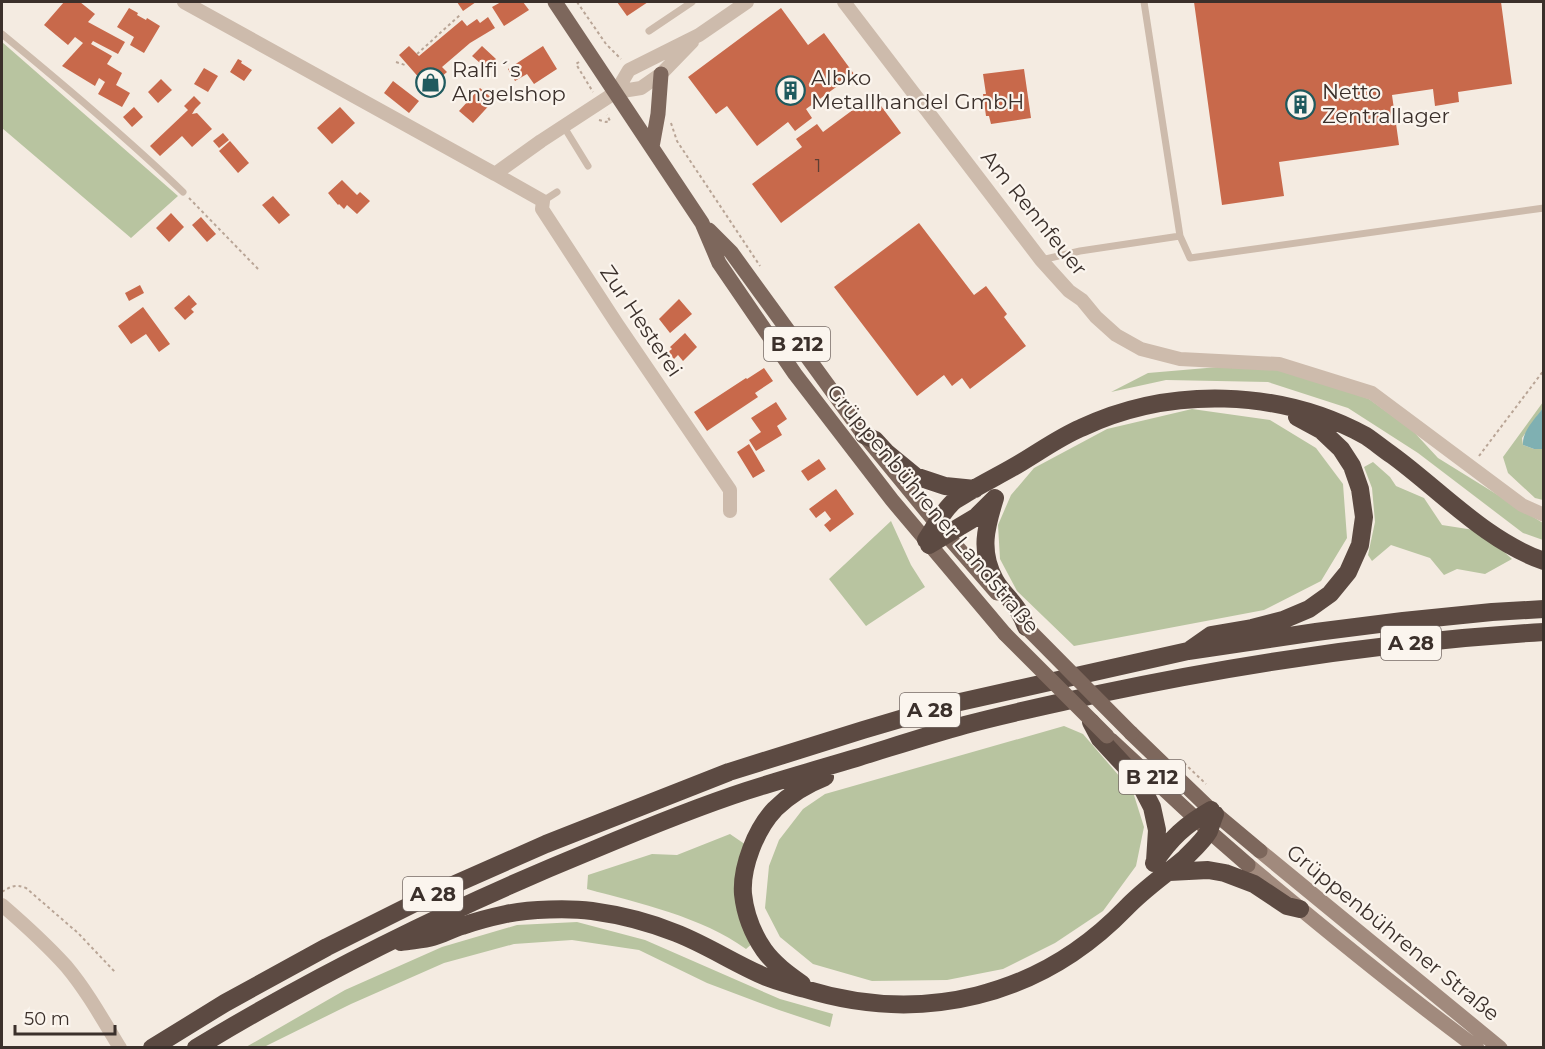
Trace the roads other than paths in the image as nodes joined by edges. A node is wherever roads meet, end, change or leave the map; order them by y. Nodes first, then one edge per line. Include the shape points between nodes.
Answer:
1 (184, 2) edge
2 (555, 2) edge
3 (692, 2) edge
4 (747, 2) edge
5 (844, 2) edge
6 (1144, 2) edge
7 (649, 31) dead end
8 (2, 34) edge
9 (699, 35) junction
10 (661, 74) junction
11 (616, 92) junction
12 (564, 127) junction
13 (652, 147) junction
14 (588, 166) dead end
15 (495, 174) junction
16 (183, 192) road end
17 (557, 192) dead end
18 (543, 201) junction
19 (1544, 208) edge
20 (702, 223) junction
21 (1180, 236) junction
22 (1041, 260) junction
23 (1256, 401) junction
24 (864, 435) junction
25 (1020, 464) junction
26 (975, 489) junction
27 (995, 498) junction
28 (730, 511) dead end
29 (1544, 515) edge
30 (942, 529) junction
31 (927, 543) junction
32 (1544, 561) edge
33 (1544, 609) edge
34 (1026, 627) junction
35 (1544, 632) edge
36 (1188, 651) junction
37 (1090, 720) joint
38 (1103, 738) junction
39 (918, 739) junction
40 (1208, 818) junction
41 (1260, 851) joint
42 (1248, 865) joint
43 (1162, 866) junction
44 (2, 905) edge
45 (1300, 909) junction
46 (384, 945) junction
47 (813, 992) junction
48 (120, 1047) edge
49 (152, 1047) edge
50 (196, 1047) edge
51 (1478, 1047) edge
52 (1500, 1047) edge

1 - 15 street
2 - 11 main road, Grüppenbührener Landstraße / B 212
3 - 7 lane
4 - 9 street
5 - 22 street, Am Rennfeuer
6 - 21 lane
8 - 16 lane via 134,145
9 - 10 street
9 - 11 street via 629,70
10 - 11 street via 641,88
10 - 13 main road
11 - 12 street
11 - 13 main road, Grüppenbührener Landstraße / B 212
12 - 14 lane
12 - 15 street
13 - 20 main road, Grüppenbührener Landstraße / B 212
15 - 18 street
17 - 18 lane
18 - 28 street, Zur Hesterei via 542,209 730,490
19 - 21 lane via 1190,258
20 - 24 main road, Grüppenbührener Landstraße / B 212 via 731,252
20 - 31 main road, Grüppenbührener Landstraße / B 212 via 719,263 795,374
21 - 22 lane
22 - 29 street, Am Rennfeuer via 1116,335 1141,349 1180,359 1279,364 1372,393 1522,505
23 - 25 highway via 1196,399 1156,403 1081,428
23 - 32 highway via 1331,419 1367,437 1476,522 1506,543
23 - 36 highway via 1322,430 1341,449 1360,489 1364,517 1360,545 1342,580 1309,609 1283,620 1211,635
24 - 26 highway via 915,476 945,486
24 - 30 main road, Grüppenbührener Landstraße / B 212
25 - 26 highway
25 - 27 highway
26 - 30 highway via 953,502
27 - 30 highway via 976,517
27 - 34 highway via 986,526 989,566
30 - 31 highway
30 - 34 main road, Grüppenbührener Landstraße / B 212
31 - 37 main road, Grüppenbührener Landstraße / B 212, bridge via 1005,634
33 - 36 highway, A 28 via 1403,621
34 - 40 main road, Grüppenbührener Landstraße / B 212, bridge
35 - 39 highway, A 28 via 1362,649 1172,678
36 - 49 highway, A 28 via 951,704 729,772 546,844 435,893 327,947
37 - 38 highway, bridge
38 - 40 main road, Grüppenbührener Landstraße / B 212
38 - 43 highway via 1132,772 1152,807
39 - 46 highway, A 28 via 744,792 642,830 454,910
39 - 47 highway via 904,752 830,775 795,793 759,831 749,855 743,894 748,917 765,951 778,966
40 - 41 main road, Grüppenbührener Landstraße / B 212
40 - 42 main road, Grüppenbührener Landstraße / B 212
40 - 43 highway via 1178,833
41 - 52 main road, Grüppenbührener Straße
42 - 45 main road, Grüppenbührener Straße
43 - 45 highway via 1225,873
43 - 47 highway via 1114,921 1086,943 1042,972 997,991 965,999 893,1004
44 - 48 street via 66,967
45 - 51 main road, Grüppenbührener Straße
46 - 47 highway via 431,937 509,913 591,911 677,933 767,978
46 - 50 highway, A 28

